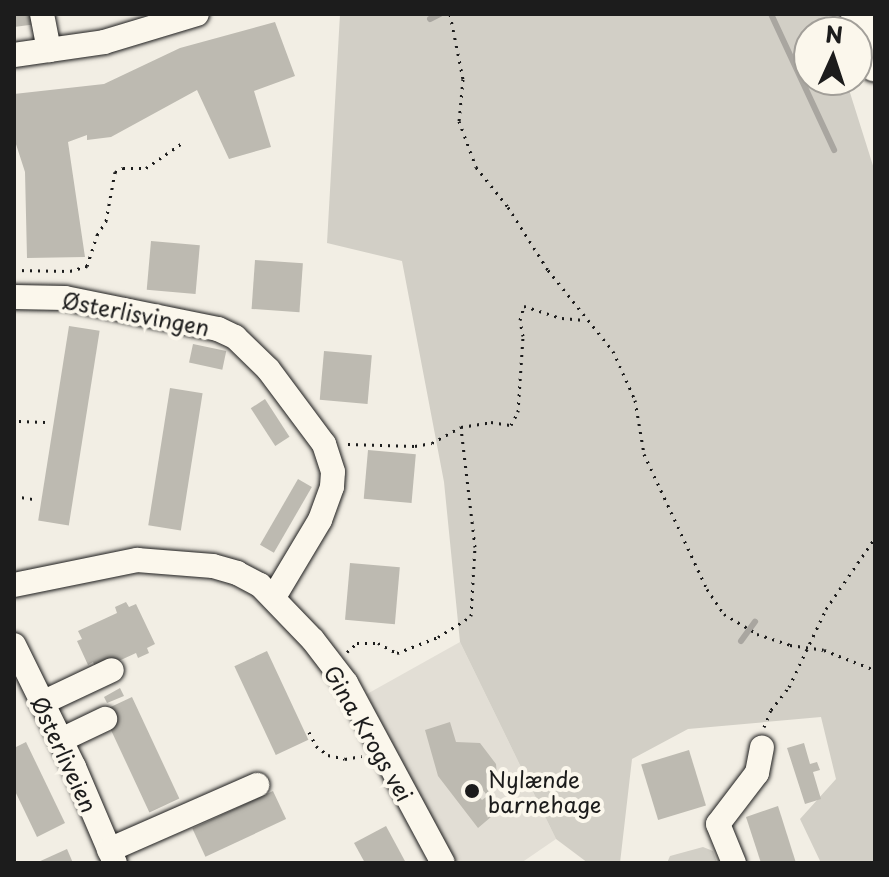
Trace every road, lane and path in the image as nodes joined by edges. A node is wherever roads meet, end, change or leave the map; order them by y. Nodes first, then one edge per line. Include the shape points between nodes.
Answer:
1 (42, 14) edge
2 (197, 14) edge
3 (859, 14) edge
4 (451, 16) edge
5 (49, 50) junction
6 (14, 55) edge
7 (875, 63) edge
8 (185, 141) dead end
9 (14, 270) edge
10 (14, 297) edge
11 (585, 320) junction
12 (19, 421) dead end
13 (45, 422) dead end
14 (461, 427) junction
15 (336, 443) dead end
16 (14, 496) edge
17 (34, 499) dead end
18 (875, 538) edge
19 (14, 585) edge
20 (274, 597) junction
21 (14, 645) edge
22 (806, 648) junction
23 (342, 657) dead end
24 (112, 670) dead end
25 (875, 670) edge
26 (42, 703) junction
27 (105, 719) dead end
28 (309, 732) dead end
29 (61, 740) junction
30 (762, 747) joint
31 (380, 748) junction
32 (257, 785) dead end
33 (112, 856) edge
34 (443, 863) edge
35 (734, 863) edge

1 - 5 street
2 - 5 street via 104,42
3 - 7 highway
4 - 11 path via 463,79 459,121 476,167
5 - 6 street
8 - 9 path via 146,168 115,172 106,221 87,266 70,271
10 - 20 street, Østerlisvingen via 65,298 218,329 235,337 268,369 324,444 333,472 320,520
11 - 14 path via 524,306 518,412 511,425
11 - 22 path via 619,363 635,400 644,454 707,589 738,624
12 - 13 path
14 - 15 path via 415,446
14 - 23 path via 475,547 471,616 438,637 397,653 378,643 357,643
16 - 17 path
18 - 22 path
19 - 20 street, Gina Krogs vei via 137,560 173,561 237,573
20 - 31 street, Gina Krogs vei via 346,683
21 - 26 street, Østerliveien
22 - 25 path
22 - 30 path via 789,687 771,710
24 - 26 street
26 - 29 street, Østerliveien
27 - 29 street
28 - 31 path via 316,746 336,758 352,759
29 - 33 street, Østerliveien
30 - 35 street via 757,773 718,824
31 - 34 street, Gina Krogs vei
32 - 33 street

